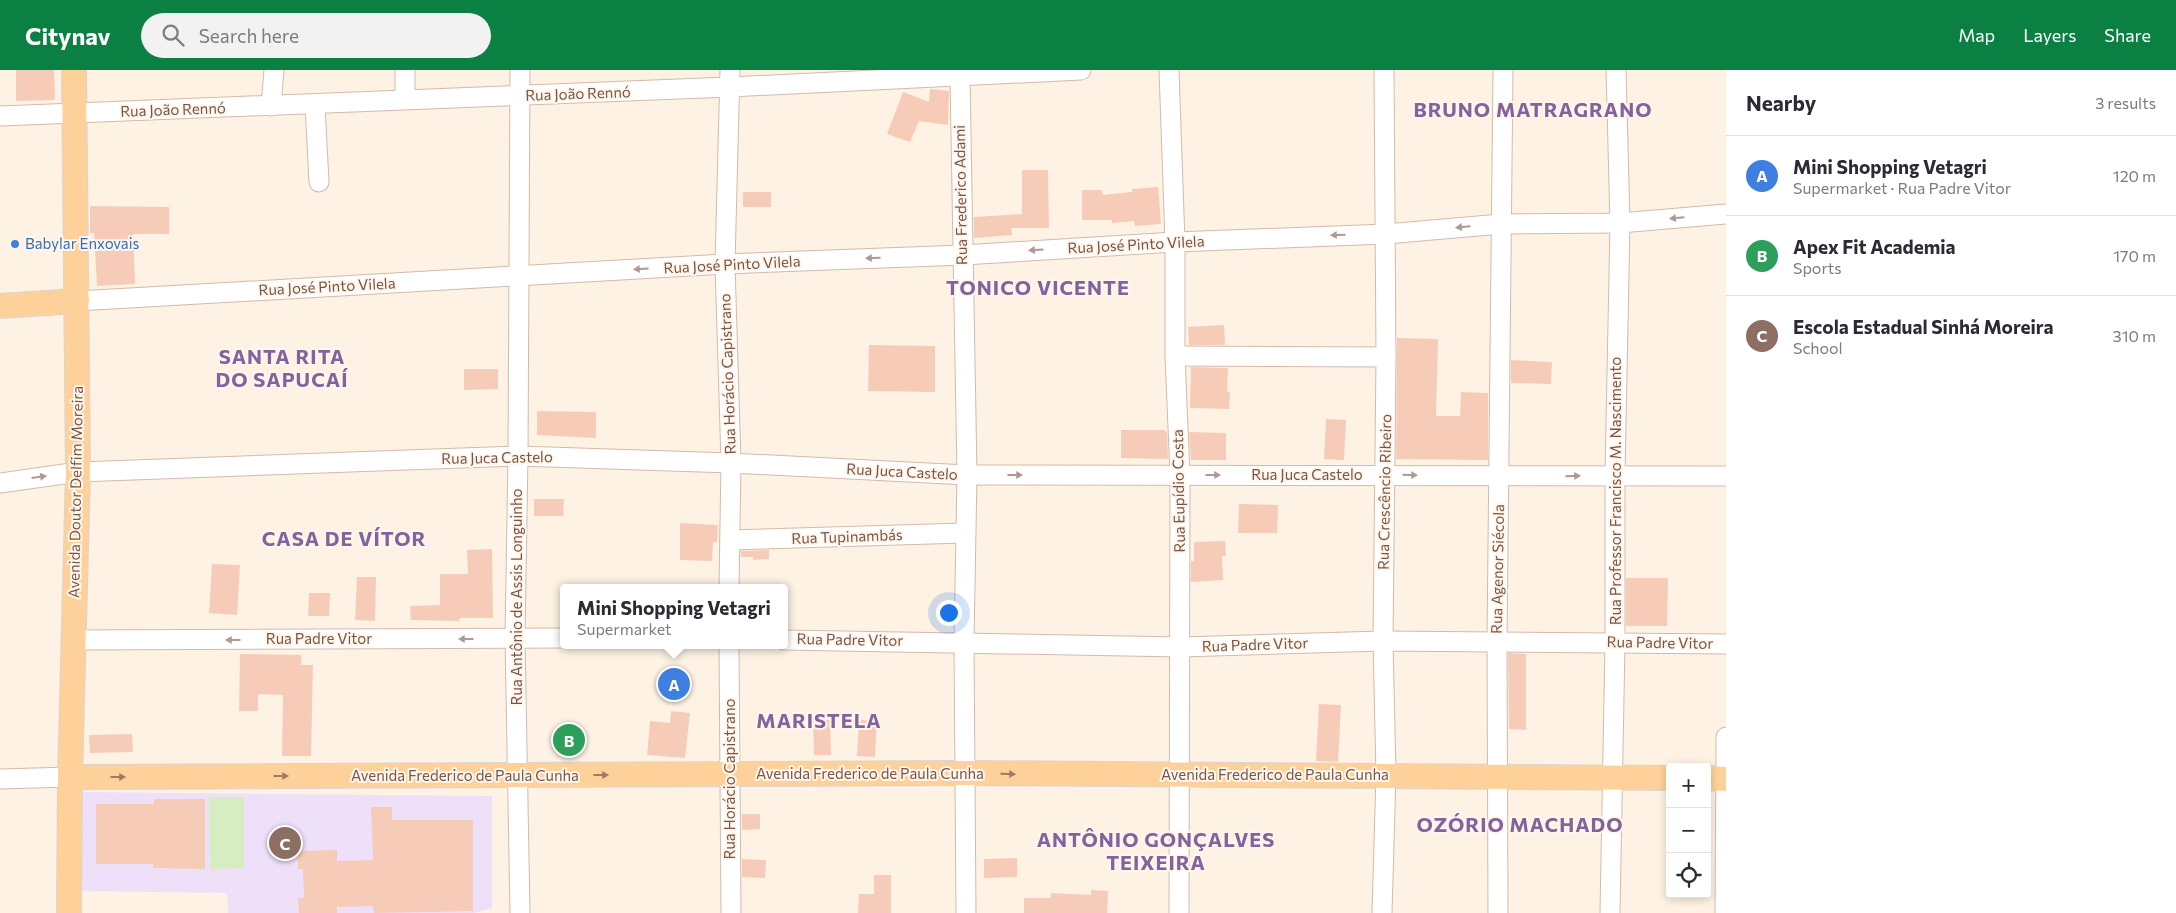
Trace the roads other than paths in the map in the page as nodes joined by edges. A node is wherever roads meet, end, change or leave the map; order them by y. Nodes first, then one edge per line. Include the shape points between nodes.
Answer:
1 (74, 70) edge
2 (274, 70) edge
3 (405, 70) edge
4 (520, 70) edge
5 (1081, 70) edge
6 (1170, 70) edge
7 (1384, 70) edge
8 (1503, 70) edge
9 (1616, 70) edge
10 (960, 77) junction
11 (730, 79) edge
12 (519, 96) junction
13 (405, 99) junction
14 (315, 105) junction
15 (271, 106) junction
16 (74, 113) junction
17 (0, 116) edge
18 (319, 182) dead end
19 (1726, 214) edge
20 (1620, 223) junction
21 (1501, 224) junction
22 (1386, 234) junction
23 (1175, 242) junction
24 (962, 255) junction
25 (725, 264) junction
26 (517, 277) junction
27 (77, 302) junction
28 (0, 306) edge
29 (1175, 356) junction
30 (1386, 357) junction
31 (518, 456) junction
32 (731, 463) junction
33 (78, 472) junction
34 (1384, 474) junction
35 (967, 475) junction
36 (1180, 475) junction
37 (1615, 475) junction
38 (1726, 476) edge
39 (1500, 477) junction
40 (0, 483) edge
41 (965, 534) junction
42 (730, 540) junction
43 (729, 584) edge
44 (515, 638) junction
45 (560, 638) edge
46 (73, 640) junction
47 (788, 640) edge
48 (1383, 641) junction
49 (1497, 641) junction
50 (964, 642) junction
51 (1615, 643) junction
52 (1726, 644) edge
53 (1181, 647) junction
54 (729, 649) edge
55 (1726, 737) edge
56 (964, 773) junction
57 (729, 774) junction
58 (1386, 774) junction
59 (518, 776) junction
60 (1178, 776) junction
61 (70, 777) junction
62 (1497, 777) junction
63 (1613, 777) junction
64 (1666, 778) edge
65 (1719, 778) edge
66 (0, 779) edge
67 (69, 913) edge
68 (520, 913) edge
69 (731, 913) edge
70 (966, 913) edge
71 (1179, 913) edge
72 (1382, 913) edge
73 (1498, 913) edge
74 (1610, 913) edge
75 (1725, 913) edge

1 - 16 main road, Avenida Doutor Delfim Moreira
2 - 15 street
3 - 13 street
4 - 12 street, Rua Antônio de Assis Longuinho
5 - 10 street, Rua João Rennó
6 - 23 street, Rua Eupídio Costa
7 - 22 street, Rua Crescêncio Ribeiro
8 - 21 street, Rua Agenor Siécola
9 - 20 street, Rua Professor Francisco M. Nascimento
10 - 11 street, Rua João Rennó
10 - 24 street, Rua Frederico Adami
11 - 12 street, Rua João Rennó
11 - 25 street, Rua Horácio Capistrano
12 - 13 street, Rua João Rennó
12 - 26 street, Rua Antônio de Assis Longuinho
13 - 14 street, Rua João Rennó
14 - 15 street, Rua João Rennó
14 - 18 street
15 - 16 street, Rua João Rennó
16 - 17 street, Rua João Rennó
16 - 27 main road, Avenida Doutor Delfim Moreira
19 -> 20 street, Rua José Pinto Vilela
20 - 21 street, Rua José Pinto Vilela
20 - 37 street, Rua Professor Francisco M. Nascimento
21 -> 22 street, Rua José Pinto Vilela
21 - 39 street, Rua Agenor Siécola
22 -> 23 street, Rua José Pinto Vilela
22 - 30 street, Rua Crescêncio Ribeiro
23 -> 24 street, Rua José Pinto Vilela
23 - 29 street, Rua Eupídio Costa
24 -> 25 street, Rua José Pinto Vilela
24 - 35 street, Rua Frederico Adami
25 -> 26 street, Rua José Pinto Vilela
25 - 32 street, Rua Horácio Capistrano
26 - 27 street, Rua José Pinto Vilela
26 - 31 street, Rua Antônio de Assis Longuinho
27 - 28 main road
27 - 33 main road, Avenida Doutor Delfim Moreira
29 - 30 street
29 - 36 street, Rua Eupídio Costa
30 - 34 street, Rua Crescêncio Ribeiro
31 - 32 street, Rua Juca Castelo
31 - 33 street, Rua Juca Castelo
31 - 44 street, Rua Antônio de Assis Longuinho
32 - 35 street, Rua Juca Castelo
32 - 42 street, Rua Horácio Capistrano
40 -> 33 street, Rua Juca Castelo
33 - 46 main road, Avenida Doutor Delfim Moreira
36 -> 34 street, Rua Juca Castelo
34 -> 39 street, Rua Juca Castelo
34 - 48 street, Rua Crescêncio Ribeiro
35 -> 36 street, Rua Juca Castelo
35 - 41 street, Rua Frederico Adami
36 - 53 street, Rua Eupídio Costa
37 - 38 street, Rua Juca Castelo
39 -> 37 street, Rua Juca Castelo
37 - 51 street, Rua Professor Francisco M. Nascimento
39 - 49 street, Rua Agenor Siécola
41 - 42 street, Rua Tupinambás
41 - 50 street, Rua Frederico Adami
42 - 43 street, Rua Horácio Capistrano
44 - 45 street, Rua Padre Vitor
44 -> 46 street, Rua Padre Vitor
44 - 59 street, Rua Antônio de Assis Longuinho
46 - 61 main road, Avenida Doutor Delfim Moreira
47 - 50 street, Rua Padre Vitor
48 - 49 street, Rua Padre Vitor
48 - 53 street, Rua Padre Vitor
48 - 58 street, Rua Crescêncio Ribeiro
49 - 51 street, Rua Padre Vitor
49 - 62 street, Rua Agenor Siécola
50 - 53 street, Rua Padre Vitor
50 - 56 street, Rua Frederico Adami
51 - 52 street, Rua Padre Vitor
51 - 63 street, Rua Professor Francisco M. Nascimento
53 - 60 street, Rua Eupídio Costa
54 - 57 street, Rua Horácio Capistrano
55 - 65 street
56 - 57 main road, Avenida Frederico de Paula Cunha
56 -> 60 main road, Avenida Frederico de Paula Cunha
56 - 70 street, Rua Frederico Adami
59 -> 57 main road, Avenida Frederico de Paula Cunha
57 - 69 street, Rua Horácio Capistrano
58 - 60 main road, Avenida Frederico de Paula Cunha
58 - 62 main road, Avenida Frederico de Paula Cunha
58 - 72 street, Rua Crescêncio Ribeiro
61 -> 59 main road, Avenida Frederico de Paula Cunha
59 - 68 street, Rua Antônio de Assis Longuinho
60 - 71 street, Rua Eupídio Costa
61 - 66 street
61 - 67 main road, Avenida Doutor Delfim Moreira
62 - 63 main road, Avenida Frederico de Paula Cunha
62 - 73 street, Rua Agenor Siécola
63 - 64 main road, Avenida Frederico de Paula Cunha
63 - 74 street, Rua Professor Francisco M. Nascimento
65 - 75 street

